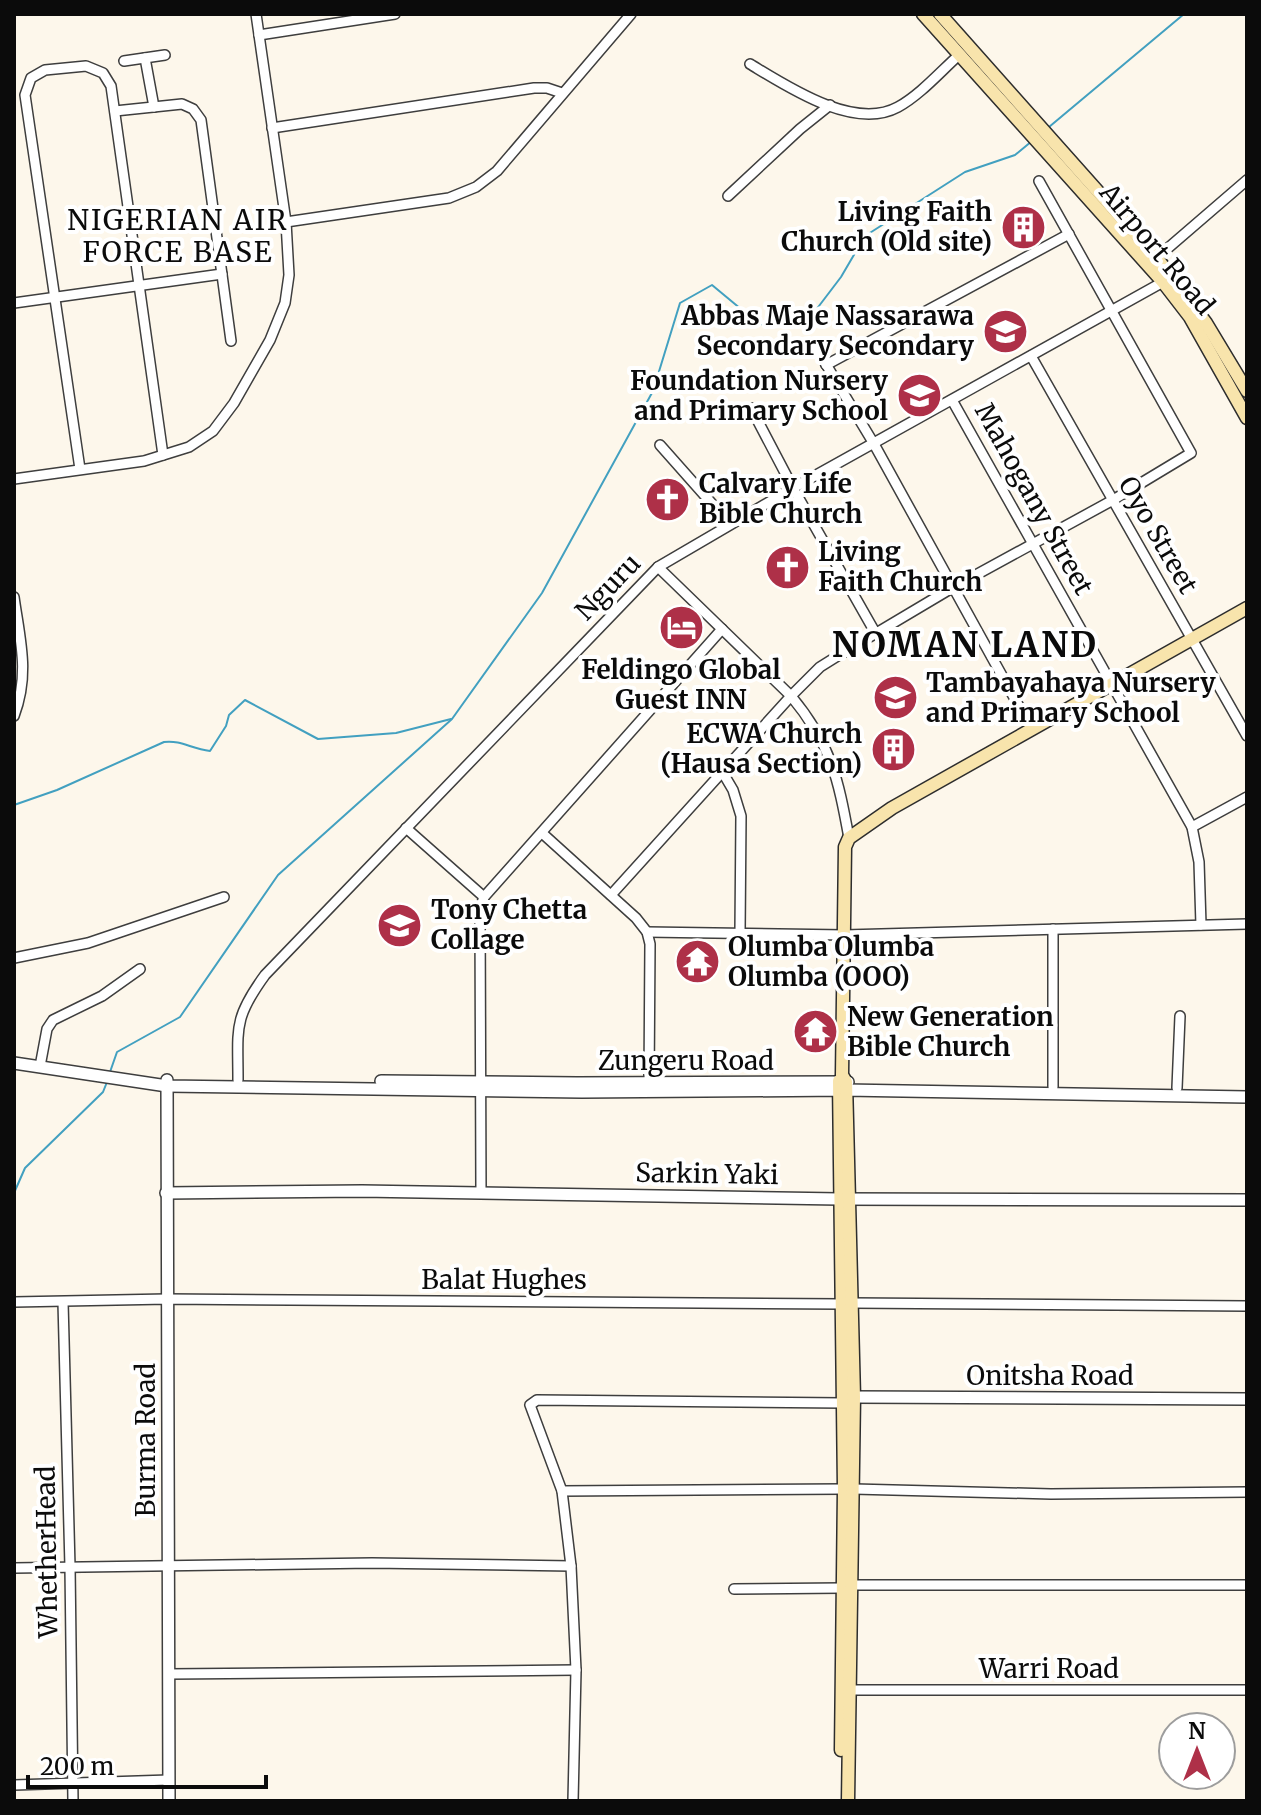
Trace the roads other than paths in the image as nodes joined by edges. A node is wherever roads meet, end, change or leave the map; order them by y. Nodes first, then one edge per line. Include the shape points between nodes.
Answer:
1 (256, 14) edge
2 (395, 14) edge
3 (631, 14) edge
4 (923, 14) edge
5 (940, 14) edge
6 (259, 35) junction
7 (165, 55) dead end
8 (959, 55) junction
9 (145, 58) junction
10 (124, 61) dead end
11 (750, 64) dead end
12 (562, 93) junction
13 (830, 105) junction
14 (154, 107) junction
15 (115, 111) junction
16 (272, 128) junction
17 (1053, 151) junction
18 (1247, 180) edge
19 (1039, 181) dead end
20 (728, 196) dead end
21 (286, 222) junction
22 (1069, 234) junction
23 (1152, 261) junction
24 (222, 274) junction
25 (1163, 282) junction
26 (139, 284) junction
27 (54, 297) junction
28 (14, 303) edge
29 (1112, 310) junction
30 (231, 341) dead end
31 (815, 346) dead end
32 (1031, 356) junction
33 (826, 365) junction
34 (1247, 391) edge
35 (952, 400) junction
36 (751, 408) dead end
37 (1247, 418) edge
38 (874, 444) junction
39 (660, 445) dead end
40 (163, 455) junction
41 (80, 469) junction
42 (14, 479) edge
43 (793, 488) junction
44 (1113, 500) junction
45 (730, 524) junction
46 (1034, 543) junction
47 (658, 567) junction
48 (952, 588) junction
49 (14, 597) edge
50 (1247, 608) edge
51 (722, 629) junction
52 (876, 634) junction
53 (1191, 638) junction
54 (1111, 684) junction
55 (791, 696) junction
56 (14, 716) edge
57 (1032, 730) junction
58 (1247, 736) edge
59 (723, 773) junction
60 (1247, 797) edge
61 (1192, 827) junction
62 (406, 828) junction
63 (542, 833) junction
64 (849, 838) junction
65 (611, 895) junction
66 (224, 897) dead end
67 (484, 897) junction
68 (1247, 924) edge
69 (1201, 925) junction
70 (1053, 929) junction
71 (647, 932) junction
72 (740, 932) junction
73 (845, 935) junction
74 (14, 958) edge
75 (140, 969) dead end
76 (1180, 1016) dead end
77 (14, 1057) edge
78 (41, 1061) junction
79 (14, 1063) edge
80 (107, 1074) junction
81 (238, 1080) junction
82 (167, 1083) junction
83 (649, 1083) junction
84 (842, 1084) junction
85 (480, 1085) junction
86 (1053, 1087) junction
87 (1177, 1088) junction
88 (1247, 1089) edge
89 (1247, 1097) edge
90 (166, 1193) junction
91 (481, 1193) junction
92 (844, 1199) junction
93 (1247, 1200) edge
94 (167, 1299) junction
95 (14, 1302) edge
96 (63, 1302) junction
97 (846, 1304) junction
98 (1247, 1306) edge
99 (1247, 1399) edge
100 (848, 1400) junction
101 (849, 1489) junction
102 (562, 1491) junction
103 (1247, 1492) edge
104 (168, 1565) junction
105 (571, 1566) junction
106 (70, 1567) junction
107 (14, 1568) edge
108 (1247, 1585) edge
109 (847, 1587) junction
110 (734, 1589) dead end
111 (576, 1670) junction
112 (169, 1674) junction
113 (851, 1690) junction
114 (1247, 1690) edge
115 (169, 1780) junction
116 (72, 1784) junction
117 (14, 1785) edge
118 (73, 1801) edge
119 (169, 1801) edge
120 (573, 1801) edge
121 (840, 1801) edge
122 (848, 1801) edge

1 - 6 street
2 - 6 street
3 - 12 street
4 - 8 main road
5 - 17 main road via 1023,107
6 - 16 street
7 - 9 street
8 - 13 street via 888,112 851,114
8 - 17 main road via 1013,117
9 - 10 street
9 - 14 street
11 - 13 street
12 - 16 street via 534,88
12 - 21 street via 497,171 476,187 449,198
13 - 20 street
14 - 15 street
14 - 24 street via 182,104 201,120
15 - 26 street
15 - 27 street via 108,78 95,68 45,70 26,85
16 - 21 street
17 - 23 main road, Airport Road
18 - 23 street
19 - 22 street
21 - 40 street via 289,275 285,303 270,340 213,431 189,447
22 - 29 street
22 - 33 street
23 - 25 main road, Airport Road
23 - 34 main road, Airport Road via 1206,323
24 - 26 street
24 - 30 street
25 - 29 street, Nguru
25 - 37 main road, Airport Road via 1190,317
26 - 27 street
26 - 40 street
27 - 28 street
27 - 41 street
29 - 32 street, Nguru
29 - 44 street via 1191,453
31 - 33 street
32 - 35 street, Nguru
32 - 44 street, Oyo Street
33 - 38 street
35 - 38 street, Nguru
35 - 46 street, Mahogany Street
36 - 43 street
38 - 43 street, Nguru
38 - 48 street
39 - 45 street
40 - 41 street
41 - 42 street
43 - 45 street, Nguru
43 - 52 street
44 - 46 street
44 - 53 street, Oyo Street
45 - 47 street, Nguru
46 - 48 street
46 - 54 street, Mahogany Street
47 - 51 street
47 - 62 street, Nguru
48 - 52 street
48 - 57 street
49 - 56 street via 24,666
50 - 53 main road
51 - 55 street
51 - 63 street
52 - 55 street via 820,667
53 - 54 main road
53 - 58 street, Oyo Street
54 - 57 main road
54 - 61 street, Mahogany Street
55 - 59 street
55 - 64 street via 826,746 839,781
57 - 64 main road
59 - 65 street
59 - 72 street via 741,816
60 - 61 street
61 - 69 street, Mahogany Street
62 - 67 street
62 - 81 street, Nguru via 248,998 238,1025
63 - 65 street
63 - 67 street
64 - 73 main road via 844,858
65 - 71 street
66 - 74 street via 88,943
67 - 85 street
68 - 69 street
69 - 70 street
70 - 73 street
70 - 86 street
71 - 72 street
71 - 83 street
72 - 73 street
73 - 84 main road
75 - 78 street via 102,996 53,1020
76 - 87 street
77 - 78 street
78 - 80 street
79 - 80 street
80 - 82 street, Zungeru Road
81 - 82 street, Zungeru Road
81 - 85 street, Zungeru Road
82 - 85 street
82 - 90 street, Burma Road
83 - 84 street, Zungeru Road
83 - 85 street, Zungeru Road
84 - 85 street via 622,1092
84 - 86 street, Zungeru Road
84 - 89 street
84 - 92 main road
85 - 91 street
86 - 87 street, Zungeru Road
87 - 88 street, Zungeru Road
90 - 91 street, Sarkin Yaki
90 - 94 street, Burma Road
91 - 92 street, Sarkin Yaki
92 - 93 street, Sarkin Yaki
92 - 97 main road
94 - 96 street, Balat Hughes
94 - 97 street, Balat Hughes
94 - 104 street, Burma Road
95 - 96 street, Balat Hughes
96 - 106 street, WhetherHead
97 - 98 street, Balat Hughes
97 - 100 main road
99 - 100 street, Onitsha Road
100 - 101 main road
100 - 102 street, Onitsha Road via 537,1400 530,1405
101 - 102 street
101 - 103 street
101 - 109 main road
102 - 105 street
104 - 105 street
104 - 106 street
104 - 112 street, Burma Road
105 - 111 street
106 - 107 street
106 - 116 street, WhetherHead
108 - 109 street
109 - 110 street
109 - 113 main road
109 - 121 main road
111 - 112 street
111 - 120 street
112 - 115 street, Burma Road
113 - 114 street, Warri Road
113 - 122 main road
115 - 116 street
115 - 119 street, Burma Road
116 - 117 street
116 - 118 street, WhetherHead

